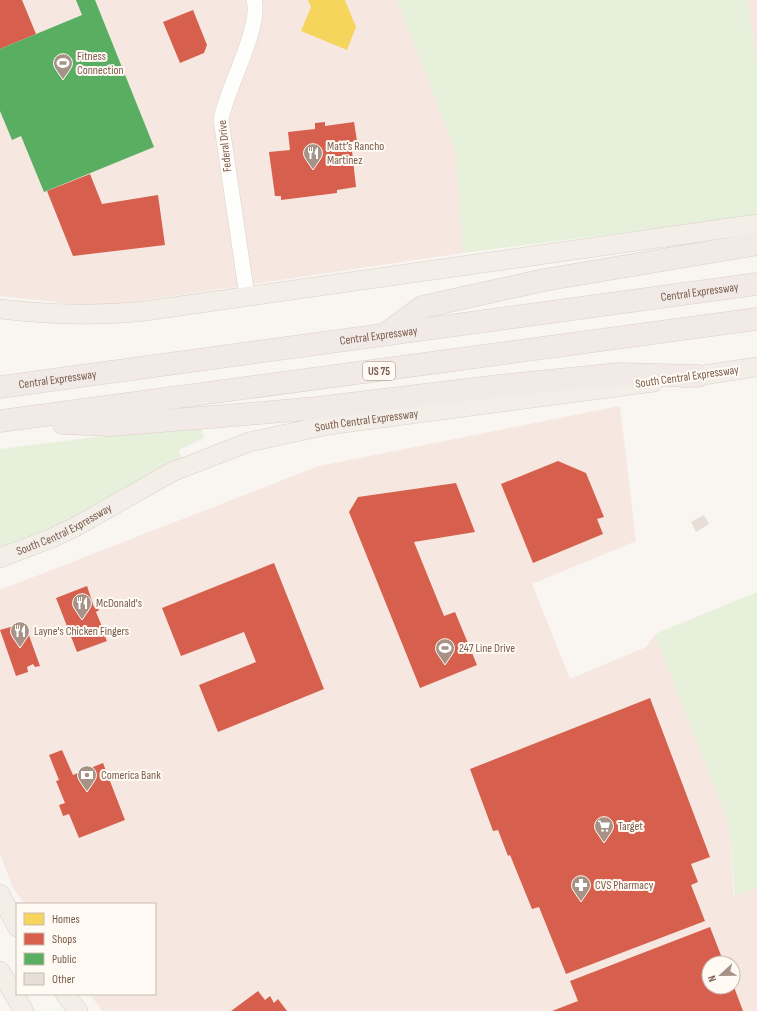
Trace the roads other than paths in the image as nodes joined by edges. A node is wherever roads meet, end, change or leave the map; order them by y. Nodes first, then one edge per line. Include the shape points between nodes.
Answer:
1 (254, 0) edge
2 (757, 224) edge
3 (757, 244) edge
4 (757, 284) edge
5 (247, 296) junction
6 (0, 309) edge
7 (757, 319) edge
8 (386, 334) junction
9 (757, 367) edge
10 (698, 376) junction
11 (0, 387) edge
12 (0, 421) edge
13 (0, 558) edge
14 (0, 894) edge
15 (9, 920) edge
16 (0, 971) edge
17 (66, 995) edge
18 (24, 1011) edge
19 (78, 1011) edge

1 - 5 street, Federal Drive via 253,24 224,102 221,120
2 - 5 main road
3 - 8 highway via 544,280 422,307
4 - 8 highway, Central Expressway
5 - 6 main road via 114,314 58,314
7 - 12 highway, US 75
8 - 11 highway, Central Expressway
9 - 10 main road, South Central Expressway
10 - 12 highway via 619,374 317,408 118,424
10 - 13 main road, South Central Expressway via 328,425 250,442 172,472 75,527
14 - 15 main road
16 - 18 main road
17 - 19 main road

